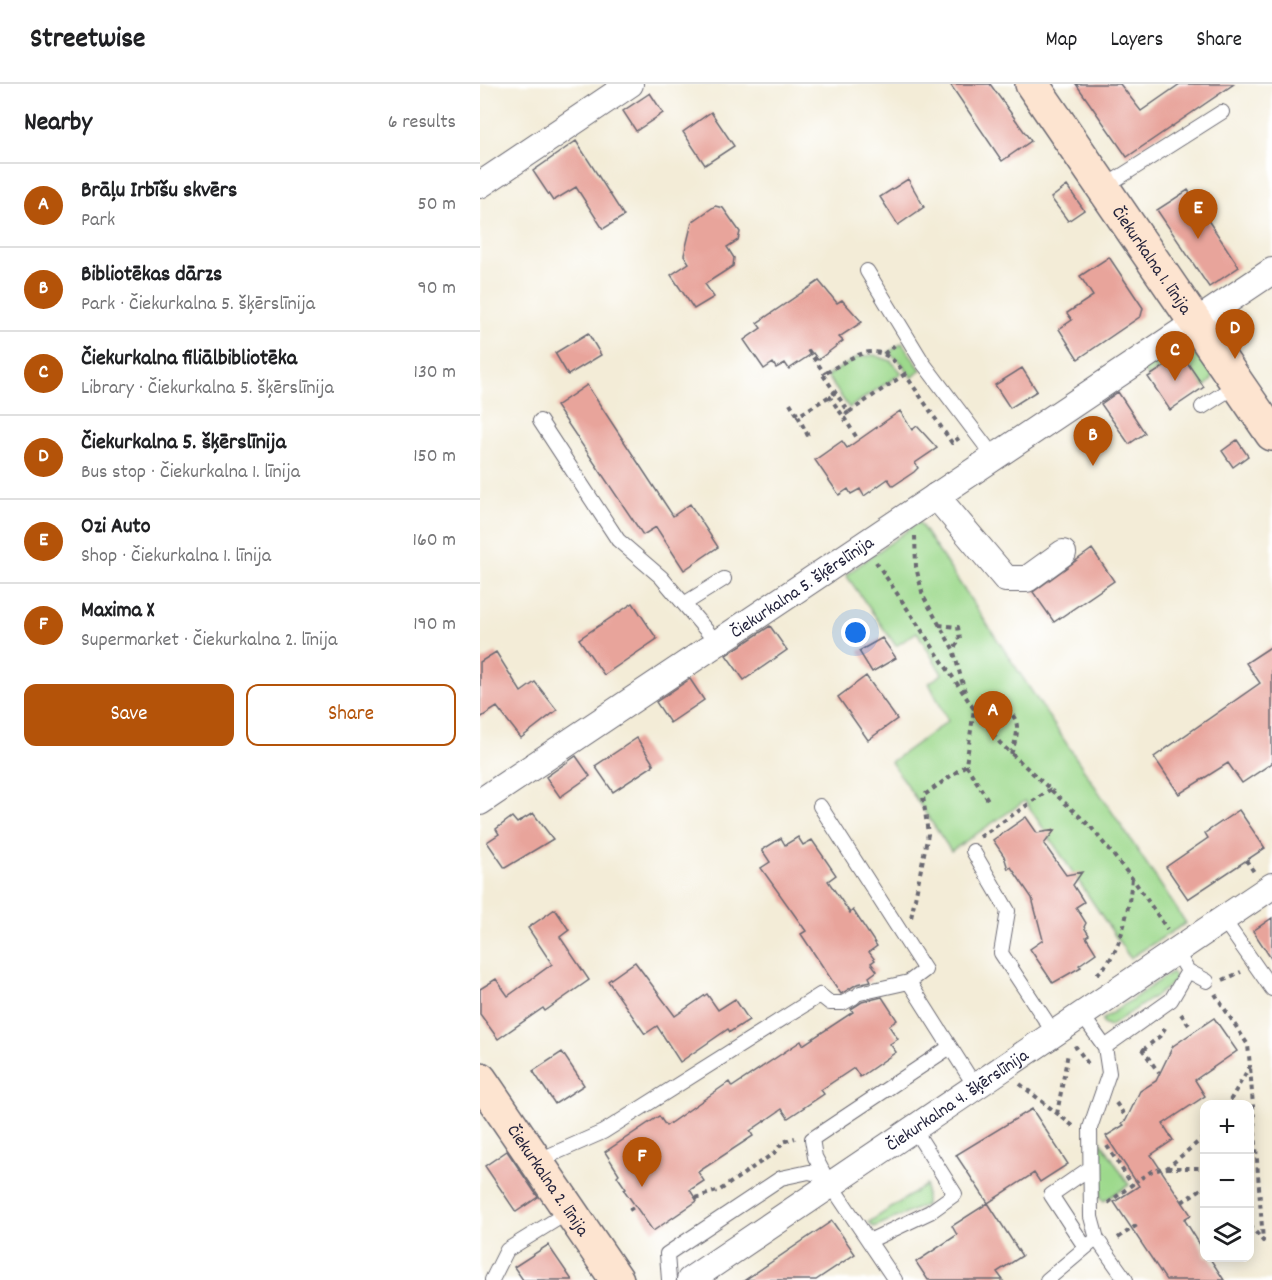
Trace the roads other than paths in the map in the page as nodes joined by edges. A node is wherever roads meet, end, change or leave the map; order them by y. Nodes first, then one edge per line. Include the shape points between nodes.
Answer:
1 (630, 84) edge
2 (1032, 84) edge
3 (1222, 112) dead end
4 (480, 185) edge
5 (1104, 187) junction
6 (867, 271) dead end
7 (1272, 271) edge
8 (1196, 322) junction
9 (1238, 384) junction
10 (1202, 407) dead end
11 (540, 422) dead end
12 (1272, 434) edge
13 (989, 460) junction
14 (936, 496) junction
15 (1063, 553) dead end
16 (724, 579) dead end
17 (684, 604) junction
18 (717, 643) junction
19 (480, 802) edge
20 (820, 806) dead end
21 (973, 851) dead end
22 (1272, 886) edge
23 (1223, 919) junction
24 (1178, 952) junction
25 (1207, 981) road end
26 (909, 982) junction
27 (1272, 989) edge
28 (1082, 1015) junction
29 (1059, 1040) junction
30 (950, 1047) junction
31 (1105, 1047) junction
32 (480, 1079) edge
33 (975, 1086) junction
34 (914, 1129) junction
35 (537, 1161) junction
36 (1090, 1168) junction
37 (828, 1180) junction
38 (570, 1211) junction
39 (1097, 1239) junction
40 (869, 1241) junction
41 (1085, 1247) junction
42 (492, 1280) edge
43 (617, 1280) edge
44 (669, 1280) edge
45 (690, 1280) edge
46 (895, 1280) edge
47 (1047, 1280) edge
48 (1126, 1280) edge

1 - 4 street
2 - 5 street, Čiekurkalna 1. līnija
3 - 5 lane
5 - 8 street, Čiekurkalna 1. līnija
6 - 13 lane
7 - 8 street, Čiekurkalna 5. šķērslīnija
8 - 9 street, Čiekurkalna 1. līnija
8 - 13 street, Čiekurkalna 5. šķērslīnija
9 - 10 lane
9 - 12 street, Čiekurkalna 1. līnija
11 - 17 lane via 618,540
13 - 14 street, Čiekurkalna 5. šķērslīnija
14 - 15 street via 1006,579 1027,579
14 - 18 street, Čiekurkalna 5. šķērslīnija
16 - 17 lane
17 - 18 lane
18 - 19 street, Čiekurkalna 5. šķērslīnija
20 - 26 lane via 925,970
21 - 29 lane via 1008,910 1001,952
22 - 23 street, Čiekurkalna 4. šķērslīnija
23 - 24 street, Čiekurkalna 4. šķērslīnija
23 - 27 lane
24 - 25 lane
24 - 28 street, Čiekurkalna 4. šķērslīnija
24 - 31 lane via 1171,1000
26 - 30 lane
26 - 35 lane via 857,995 843,1004 830,1003 820,994 603,1132
28 - 29 street, Čiekurkalna 4. šķērslīnija
28 - 31 lane
29 - 33 street, Čiekurkalna 4. šķērslīnija
30 - 33 lane
30 - 37 lane via 812,1138 815,1157
31 - 36 lane via 1109,1073 1092,1122
32 - 35 street, Čiekurkalna 2. līnija
33 - 34 street, Čiekurkalna 4. šķērslīnija
34 - 37 street, Čiekurkalna 4. šķērslīnija
34 - 40 lane via 956,1194 930,1212
35 - 38 street, Čiekurkalna 2. līnija
36 - 39 lane via 1091,1214
36 - 41 lane via 1051,1195
37 - 40 lane
37 - 44 lane via 808,1172 781,1178 667,1254
37 - 45 street, Čiekurkalna 4. šķērslīnija
38 - 42 lane via 507,1250
38 - 43 street, Čiekurkalna 2. līnija
39 - 41 lane
39 - 48 lane
40 - 46 lane
41 - 47 lane

